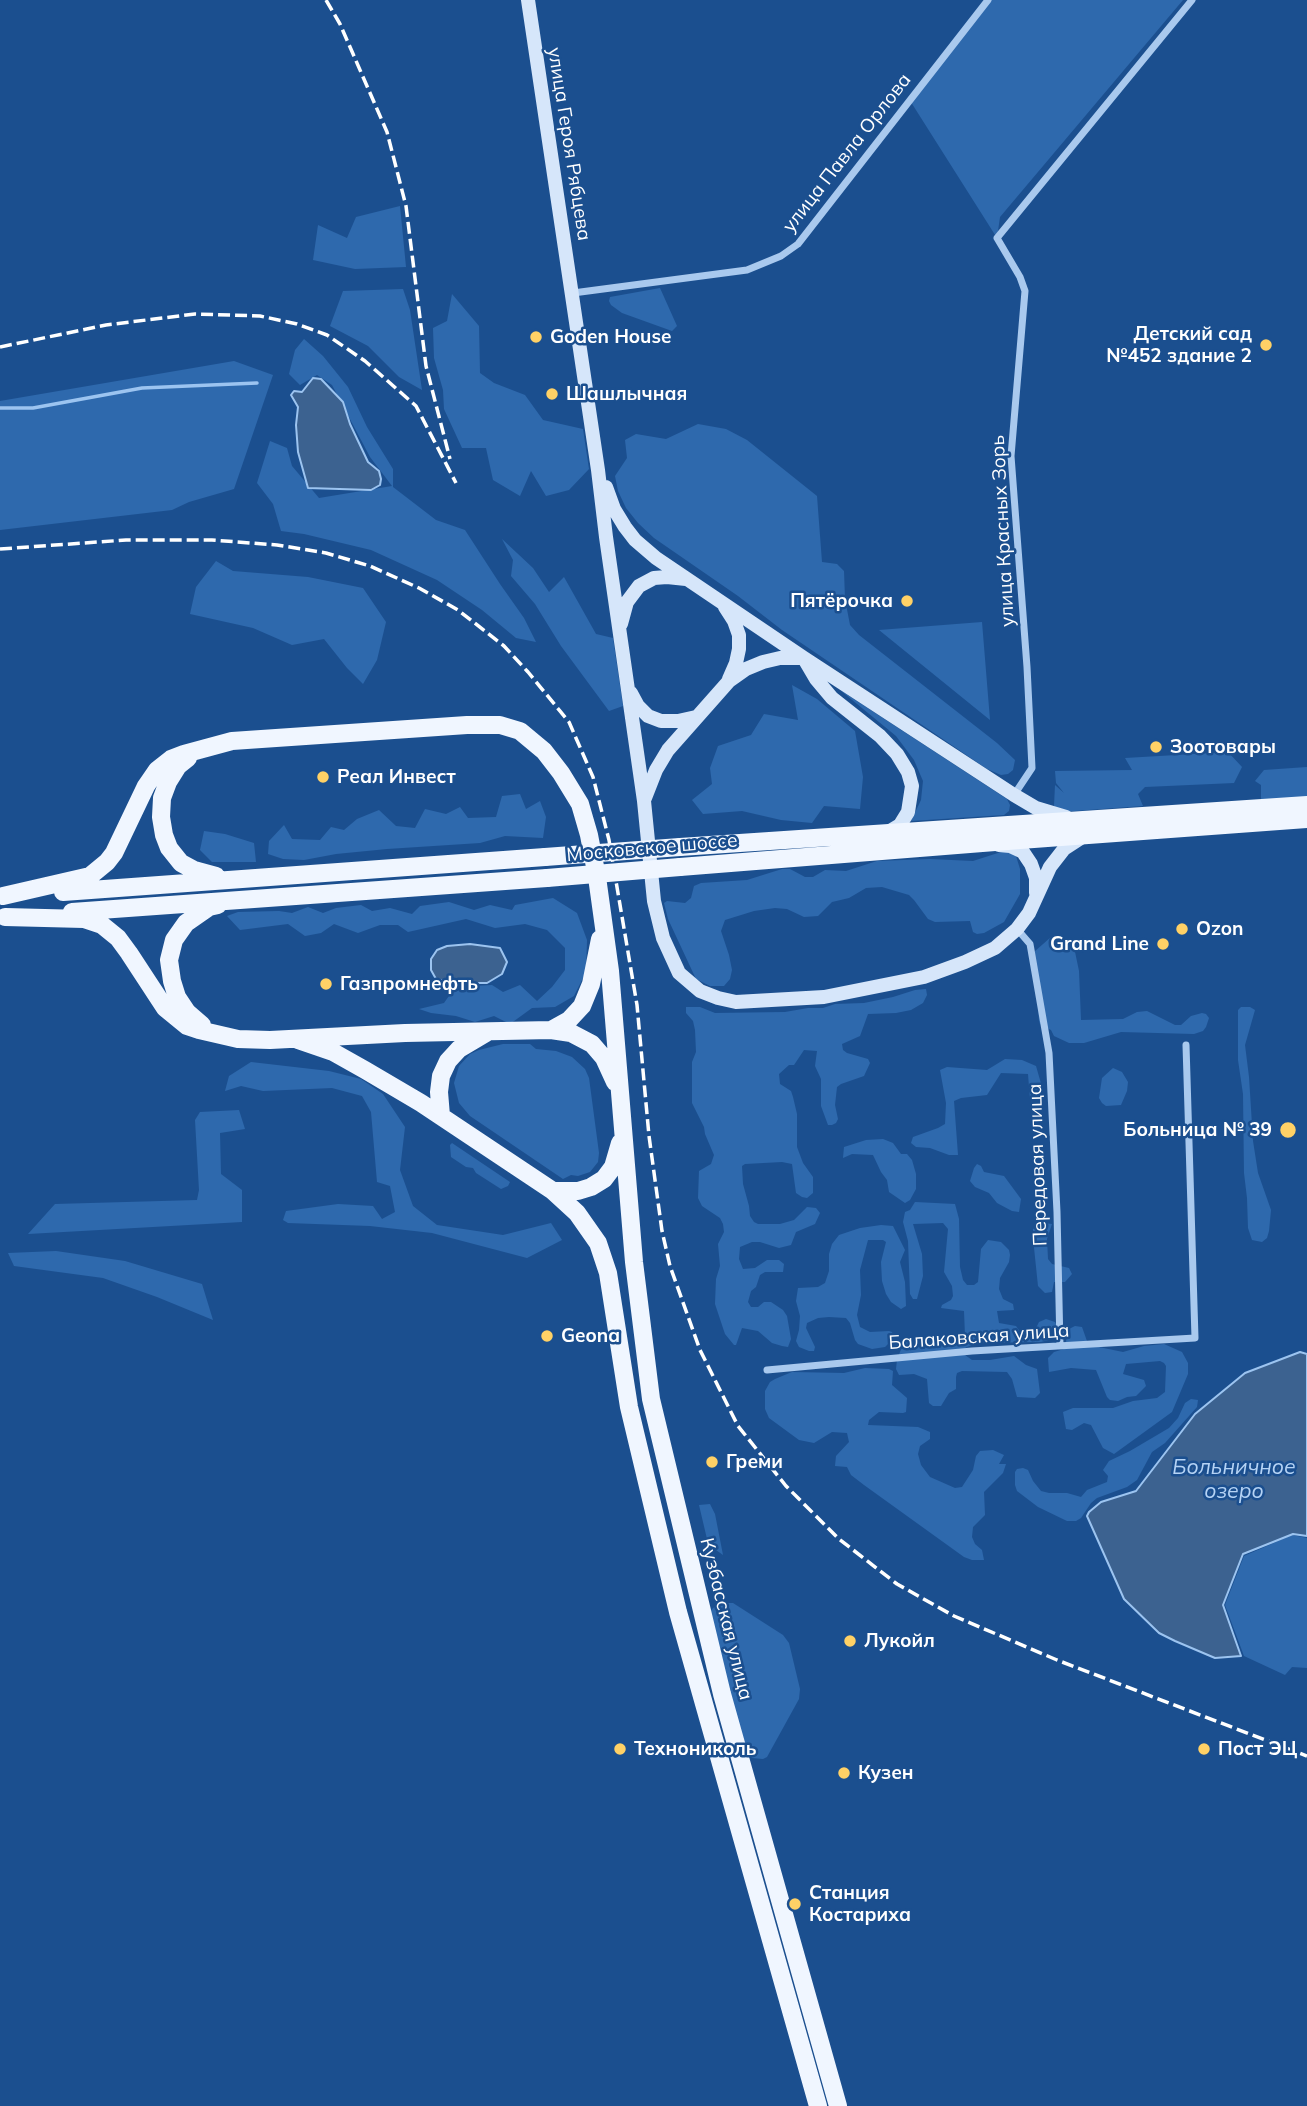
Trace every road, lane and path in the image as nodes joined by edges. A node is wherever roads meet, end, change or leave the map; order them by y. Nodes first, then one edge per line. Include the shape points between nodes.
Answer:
1 (528, 0) edge
2 (988, 0) edge
3 (1192, 0) edge
4 (573, 293) junction
5 (598, 470) junction
6 (691, 580) junction
7 (722, 603) junction
8 (620, 630) junction
9 (804, 658) junction
10 (729, 681) junction
11 (629, 689) junction
12 (697, 716) junction
13 (197, 751) junction
14 (1014, 795) junction
15 (644, 801) junction
16 (1307, 804) edge
17 (1307, 819) edge
18 (1084, 828) junction
19 (885, 835) junction
20 (980, 843) junction
21 (255, 878) junction
22 (1, 896) edge
23 (253, 898) junction
24 (1036, 898) junction
25 (2, 917) edge
26 (603, 926) junction
27 (1017, 929) junction
28 (551, 1030) junction
29 (210, 1032) junction
30 (488, 1032) junction
31 (298, 1040) junction
32 (1186, 1045) dead end
33 (620, 1091) junction
34 (441, 1116) junction
35 (624, 1133) junction
36 (553, 1191) junction
37 (1060, 1346) junction
38 (767, 1370) dead end
39 (818, 2106) edge
40 (838, 2106) edge

1 - 4 main road, улица Героя Рябцева
2 - 4 street, улица Павла Орлова via 798,244 747,270
3 - 14 street, улица Красных Зорь via 997,238 1025,290 1011,456 1032,768
4 - 5 main road, улица Героя Рябцева
5 - 6 main road via 630,534 656,558
5 - 8 main road
6 - 7 main road
6 - 8 main road via 667,576 639,586 627,602
7 - 9 main road
7 - 10 main road via 739,635
8 - 11 main road
9 - 10 main road via 763,662
9 - 14 main road
9 - 19 main road via 832,698 880,736 908,772 912,786 908,812 900,825
10 - 12 main road
11 - 12 main road via 648,716 661,721
11 - 15 main road
12 - 15 main road via 668,750
13 - 21 main road via 178,766 162,799 161,817 169,848 194,870
13 - 22 main road via 157,770 114,853 90,876
13 - 26 main road via 232,741 467,725 500,725 520,731 544,751 580,804
14 - 18 main road
15 - 27 main road via 654,901 663,938 679,973 700,991 718,998 736,1002 824,997 924,977 995,948
16 - 18 main road, Московское шоссе
17 - 18 main road, Московское шоссе
18 - 19 main road, Московское шоссе
18 - 20 main road, Московское шоссе
18 - 24 main road via 1049,867
19 - 21 main road, Московское шоссе, bridge
20 - 23 main road, Московское шоссе, bridge
20 - 24 main road via 1023,852 1036,878
21 - 22 main road, Московское шоссе
23 - 25 main road, Московское шоссе
23 - 29 main road via 209,907 186,923 174,940 169,960 177,997
24 - 27 main road
25 - 29 main road via 84,919 102,925 130,953 174,1017
26 - 28 main road via 582,1006
26 - 33 main road
27 - 37 street, Передовая улица via 1030,944 1049,1053
28 - 30 main road
28 - 33 main road via 571,1033 592,1044
29 - 31 main road via 238,1039
30 - 31 main road
30 - 34 main road via 447,1061 440,1084
31 - 34 main road via 332,1052
32 - 37 street, Балаковская улица via 1195,1338
33 - 35 main road
34 - 36 main road
35 - 36 main road via 604,1179 578,1191
35 - 40 main road, Кузбасская улица via 651,1399 722,1694
36 - 39 main road via 591,1233 608,1273 629,1407 678,1612
37 - 38 street, Балаковская улица

